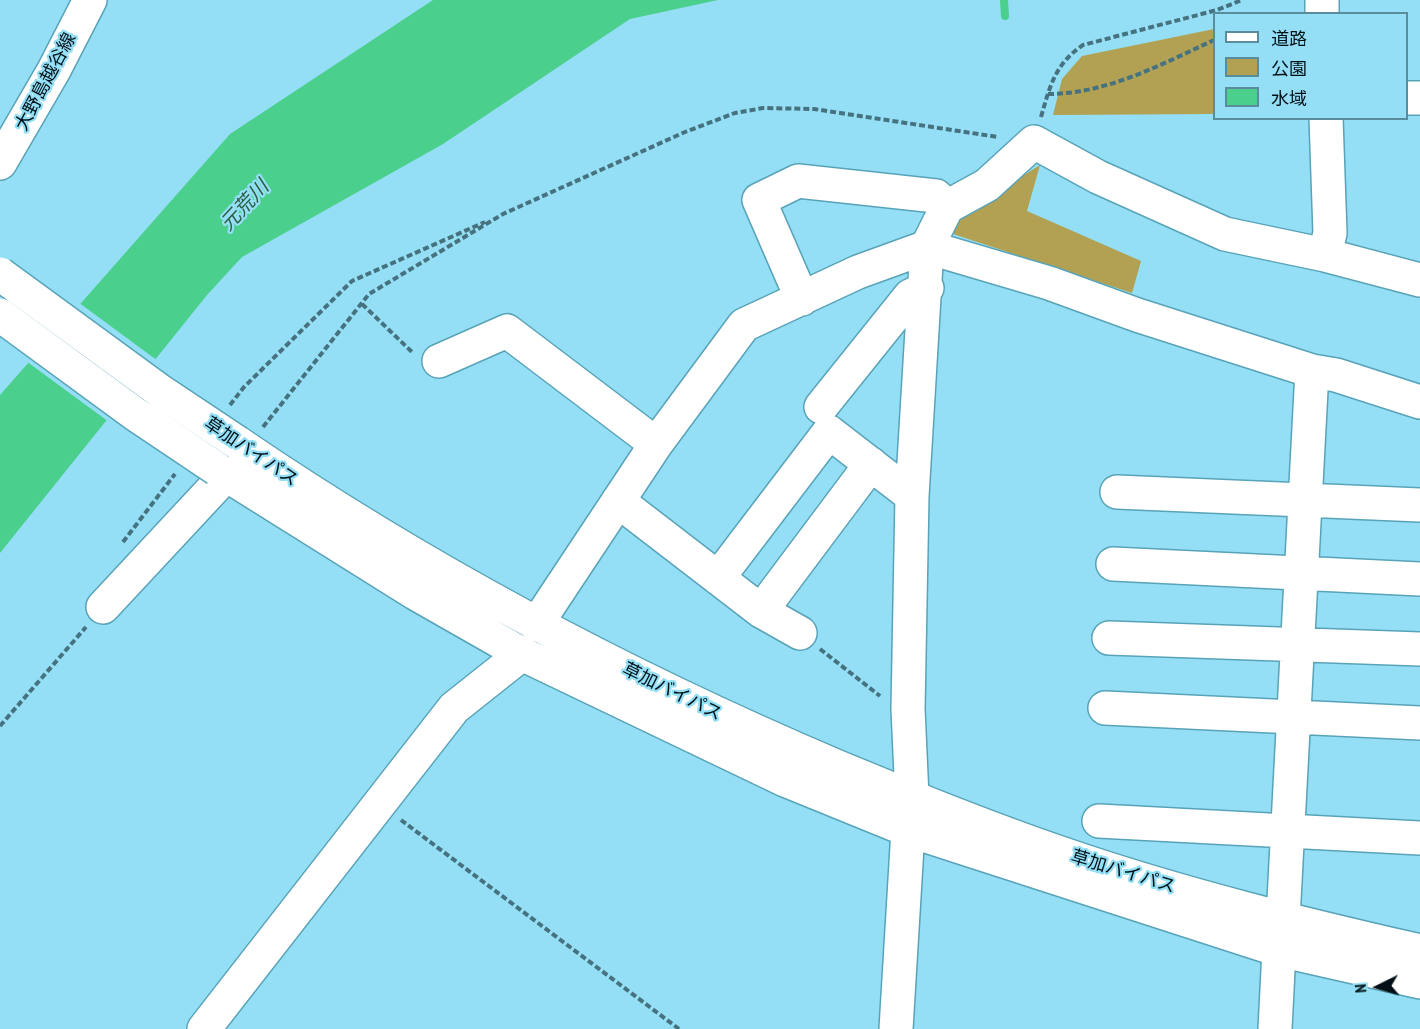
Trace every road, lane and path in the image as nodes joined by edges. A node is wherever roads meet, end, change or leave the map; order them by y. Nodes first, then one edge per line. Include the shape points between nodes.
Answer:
1 (90, 0) edge
2 (1242, 0) edge
3 (1217, 12) edge
4 (1213, 13) edge
5 (1213, 41) edge
6 (1048, 94) junction
7 (1326, 120) edge
8 (1034, 142) junction
9 (0, 163) edge
10 (946, 207) junction
11 (503, 214) junction
12 (927, 247) junction
13 (1325, 255) junction
14 (0, 274) edge
15 (1420, 280) edge
16 (927, 288) junction
17 (802, 298) junction
18 (362, 304) junction
19 (0, 315) edge
20 (439, 361) joint
21 (1312, 371) junction
22 (1420, 402) edge
23 (821, 407) dead end
24 (223, 414) dead end
25 (656, 444) junction
26 (242, 446) junction
27 (871, 464) junction
28 (181, 467) dead end
29 (222, 472) junction
30 (1117, 492) dead end
31 (912, 496) junction
32 (1305, 500) junction
33 (618, 501) junction
34 (1420, 505) edge
35 (121, 550) dead end
36 (1113, 564) dead end
37 (1301, 573) junction
38 (718, 578) junction
39 (1420, 579) edge
40 (103, 607) joint
41 (761, 611) junction
42 (536, 625) junction
43 (800, 633) joint
44 (1109, 639) dead end
45 (1297, 644) junction
46 (1420, 649) edge
47 (522, 654) junction
48 (1105, 708) dead end
49 (908, 709) junction
50 (1294, 716) junction
51 (1420, 723) edge
52 (0, 726) edge
53 (912, 797) junction
54 (379, 804) junction
55 (1100, 821) dead end
56 (908, 830) junction
57 (1287, 832) junction
58 (1420, 838) edge
59 (1281, 935) junction
60 (1420, 951) edge
61 (1420, 982) edge
62 (204, 1029) edge
63 (679, 1029) edge
64 (896, 1029) edge
65 (1275, 1029) edge

1 - 9 main road, 大野島越谷線 via 33,110
2 - 3 path
4 - 6 path via 1083,45 1066,57
5 - 6 path via 1141,73 1071,94
6 - 8 path
7 - 13 main road via 1330,233
8 - 10 main road via 987,185
8 - 11 path via 814,109 763,108 735,113 685,132
8 - 13 main road via 1098,177 1225,234
10 - 12 main road
10 - 17 main road via 936,196 798,182 759,200
11 - 18 path via 369,294
11 - 24 path via 352,280 244,387
12 - 16 main road
12 - 17 main road
12 - 21 main road via 1049,283
13 - 15 main road
14 - 26 main road, 草加バイパス, bridge
16 - 23 main road via 910,296
16 - 31 main road
17 - 25 main road via 744,325
18 - 20 path via 423,363
18 - 26 path
19 - 29 main road, 草加バイパス, bridge
20 - 25 main road via 507,331
21 - 22 main road
21 - 32 main road
25 - 33 main road
26 - 42 main road, 草加バイパス via 382,538
27 - 31 main road
27 - 38 main road via 829,432
27 - 41 main road
28 - 35 path via 124,539
29 - 40 main road
29 - 47 main road, 草加バイパス via 415,593
30 - 32 main road
31 - 49 main road
32 - 34 main road
32 - 37 main road
33 - 38 main road
33 - 42 main road
36 - 37 main road
37 - 39 main road
37 - 45 main road
38 - 41 main road
40 - 52 path
41 - 43 main road
42 - 53 main road, 草加バイパス via 729,720
43 - 49 path via 882,698
44 - 45 main road
45 - 46 main road
45 - 50 main road
47 - 54 main road via 454,708
47 - 56 main road, 草加バイパス via 785,780
48 - 50 main road
49 - 53 main road
50 - 51 main road
50 - 57 main road
53 - 59 main road, 草加バイパス
54 - 62 main road
54 - 63 path
55 - 57 main road
56 - 59 main road, 草加バイパス
56 - 64 main road
57 - 58 main road
57 - 59 main road
59 - 60 main road, 草加バイパス
59 - 61 main road, 草加バイパス
59 - 65 main road

